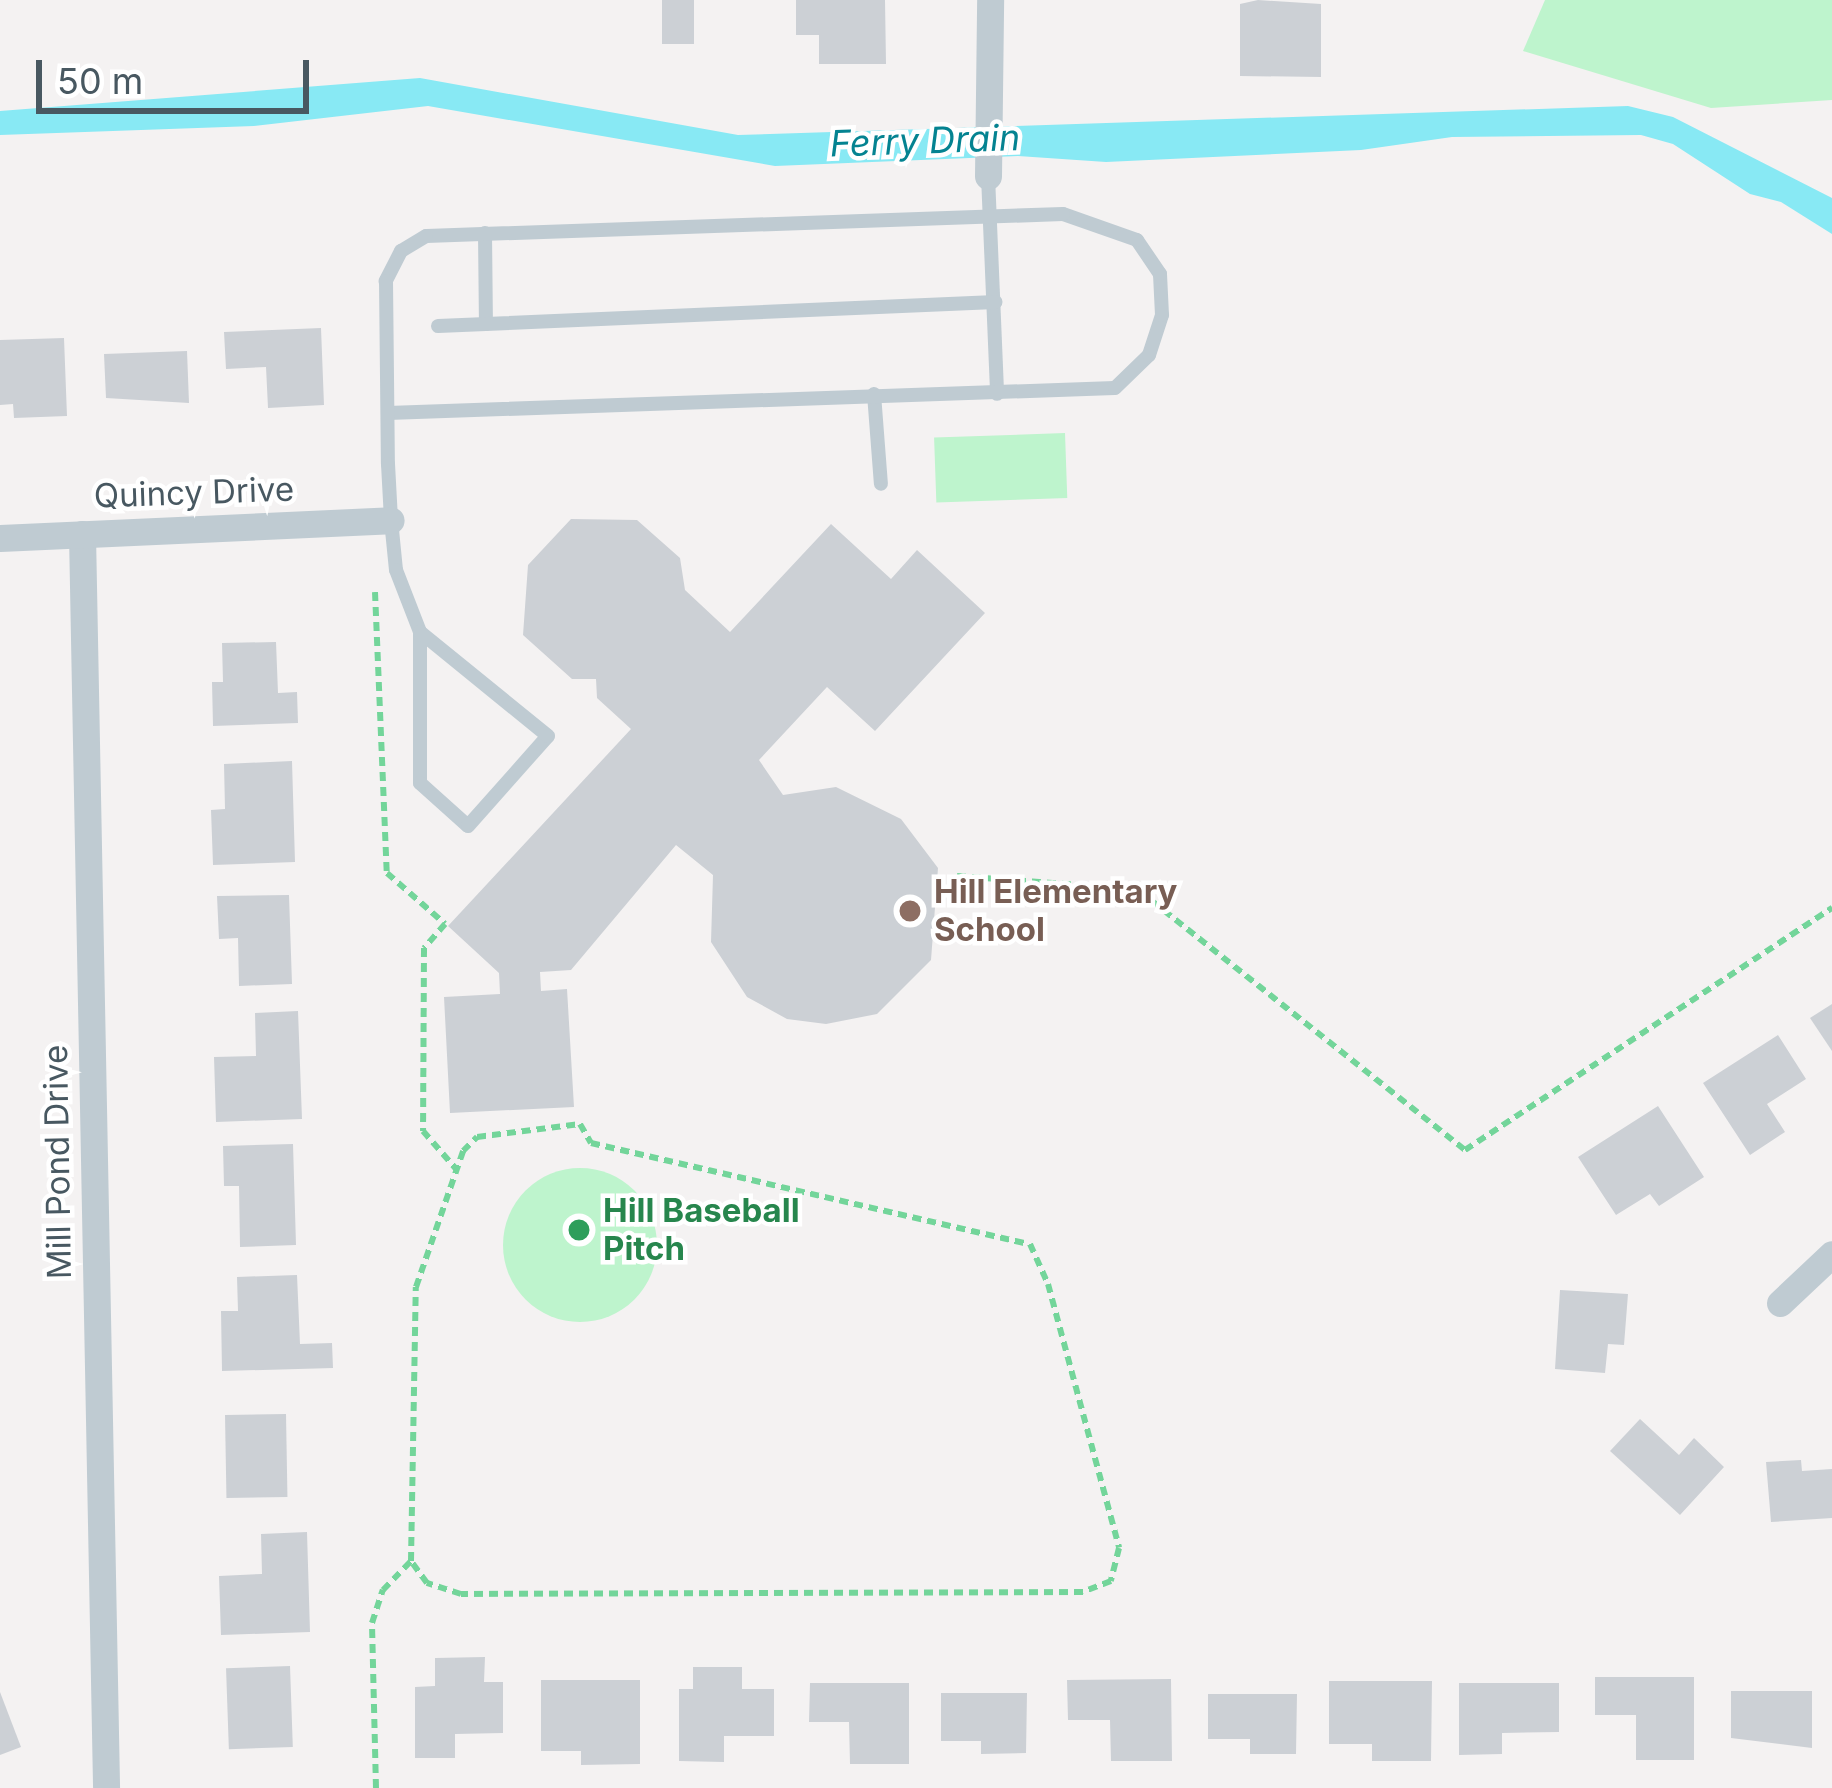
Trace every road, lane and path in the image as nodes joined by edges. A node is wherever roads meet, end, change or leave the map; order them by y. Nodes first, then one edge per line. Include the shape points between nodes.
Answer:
1 (990, 0) edge
2 (988, 170) joint
3 (992, 214) junction
4 (485, 233) junction
5 (995, 302) junction
6 (486, 324) junction
7 (437, 326) dead end
8 (874, 394) junction
9 (997, 394) junction
10 (388, 413) junction
11 (881, 484) dead end
12 (391, 520) junction
13 (82, 534) junction
14 (0, 538) edge
15 (374, 582) dead end
16 (421, 632) junction
17 (957, 877) dead end
18 (1832, 908) edge
19 (457, 1170) junction
20 (1832, 1254) edge
21 (1780, 1303) dead end
22 (412, 1561) junction
23 (106, 1788) edge
24 (376, 1788) edge

1 - 2 street
2 - 3 lane
3 - 4 lane
3 - 5 lane
3 - 9 lane via 1063,214 1137,240 1160,274 1162,315 1149,355 1115,388
4 - 6 lane
4 - 10 lane via 426,236 401,251 386,281
5 - 6 lane
5 - 9 lane
6 - 7 lane
8 - 9 lane
8 - 10 lane
8 - 11 lane
10 - 12 lane
12 - 13 street, Quincy Drive
12 - 16 lane via 396,570
13 - 14 street, Quincy Drive
13 - 23 street, Mill Pond Drive
15 - 19 path via 387,873 445,924 424,948 421,1116 429,1145
16 - 16 lane via 414,712 420,783 468,826 548,736
17 - 18 path via 1120,888 1152,901 1465,1150
19 - 22 path via 411,1314
19 - 22 path via 463,1151 495,1130 580,1124 591,1143 706,1167 746,1184 1015,1235 1041,1260 1120,1565 1098,1591 1083,1592 461,1594 427,1582
20 - 21 street
22 - 24 path via 382,1590 372,1623

